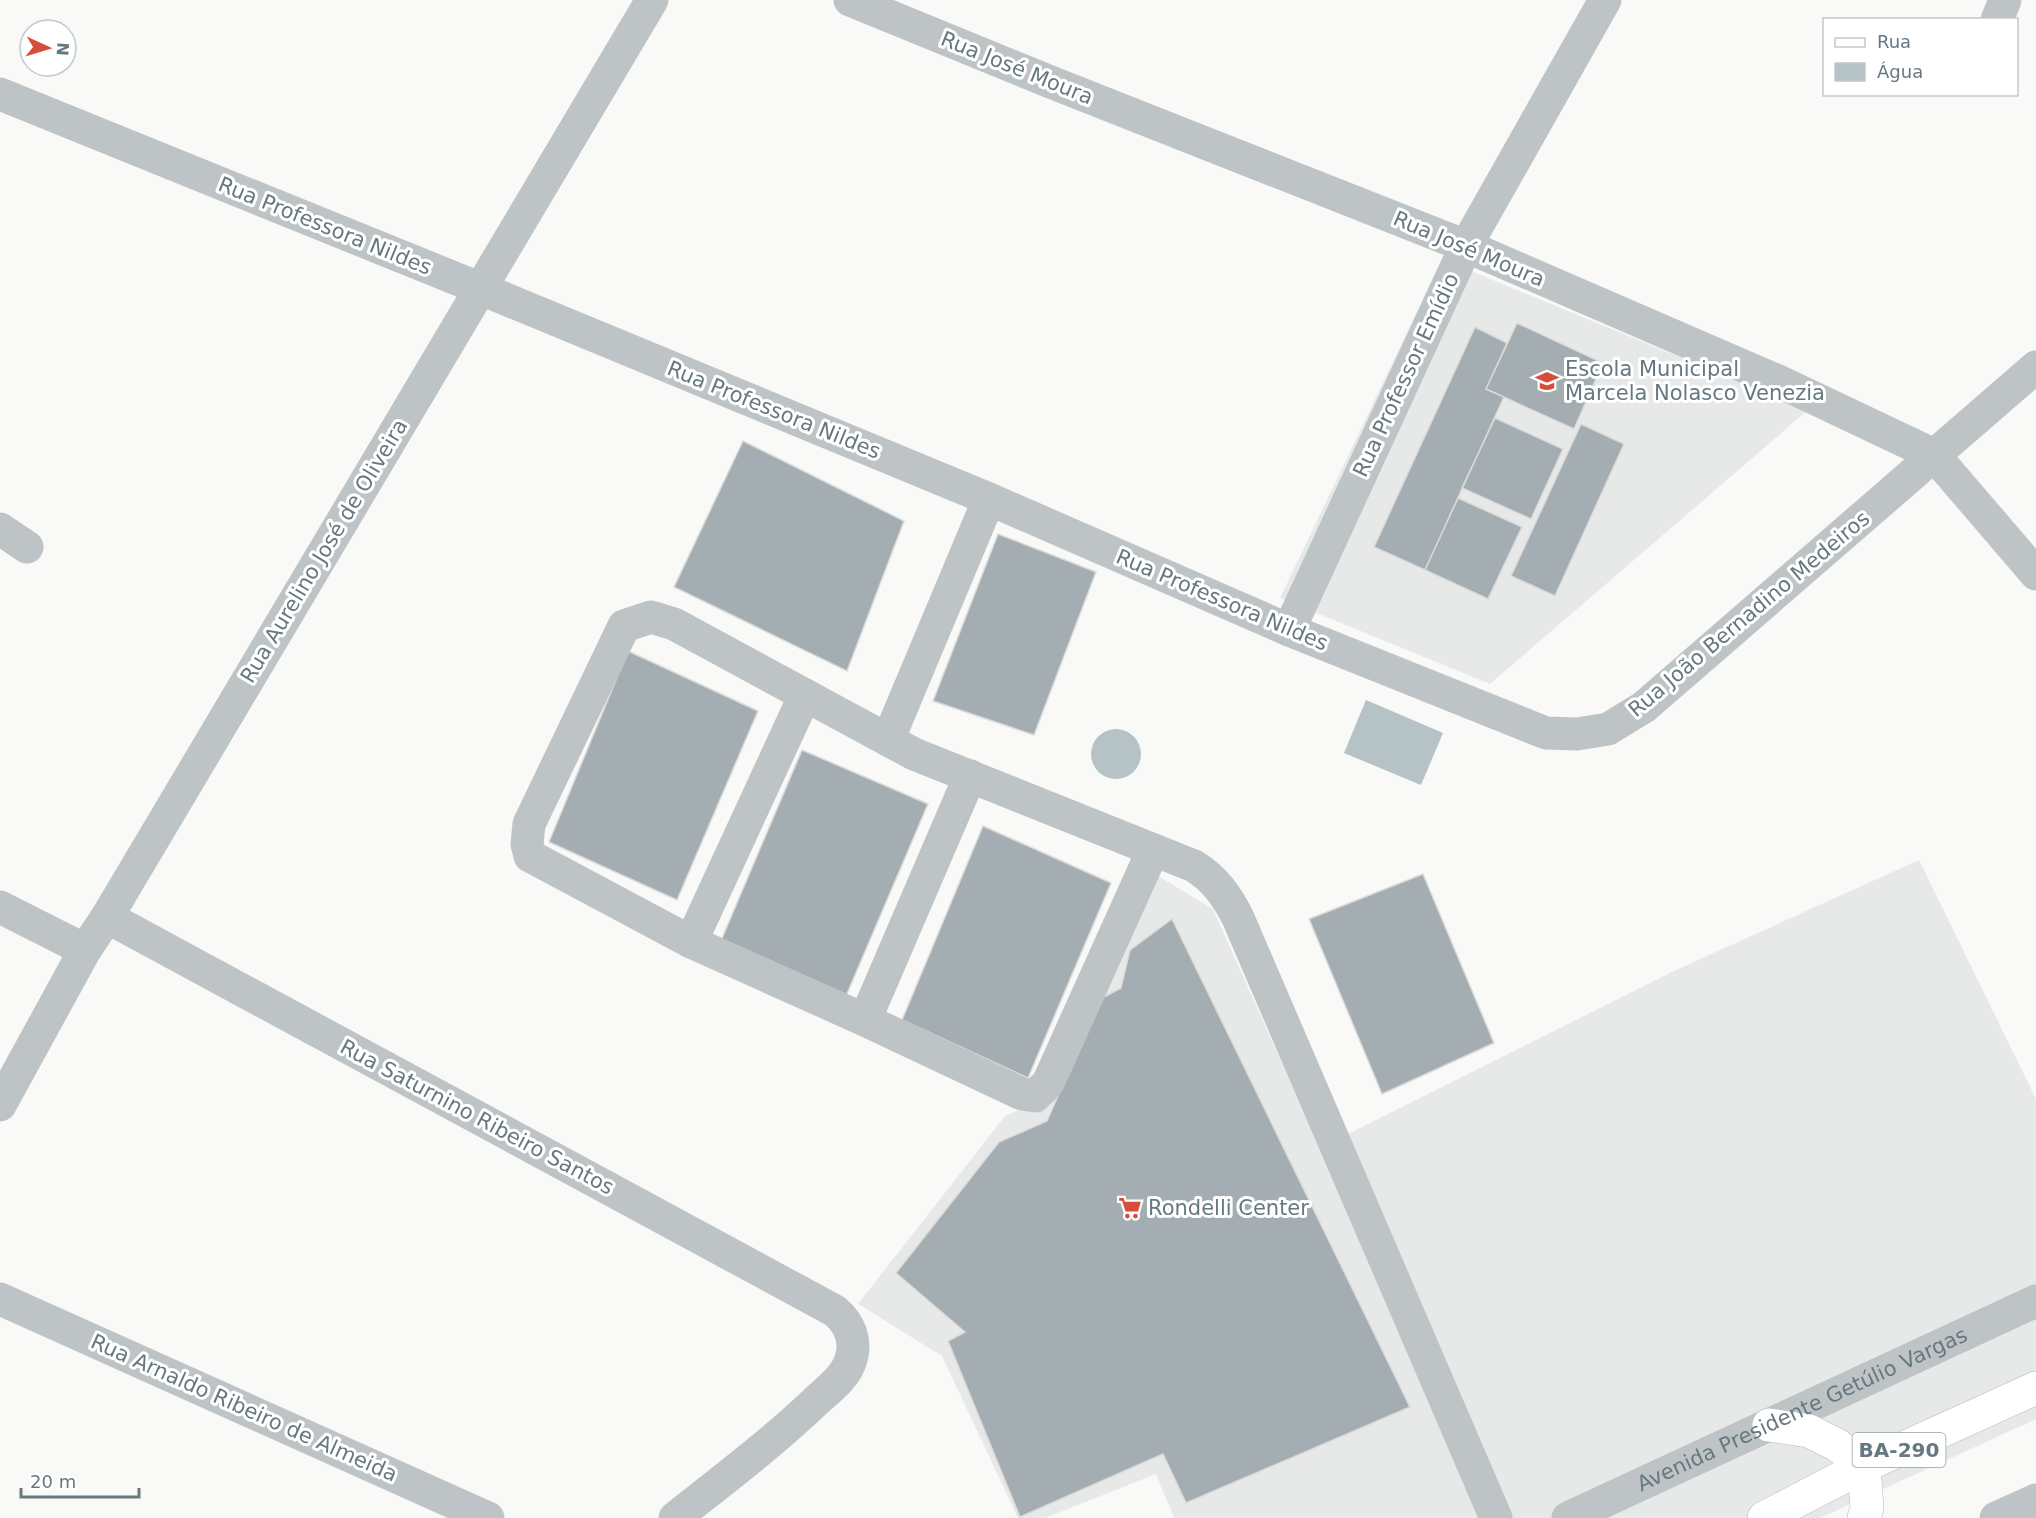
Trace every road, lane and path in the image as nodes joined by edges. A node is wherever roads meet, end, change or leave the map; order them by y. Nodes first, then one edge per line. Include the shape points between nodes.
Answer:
1 (652, 0) edge
2 (850, 0) edge
3 (1605, 0) edge
4 (2005, 0) edge
5 (1998, 18) edge
6 (0, 94) edge
7 (1466, 246) junction
8 (479, 288) junction
9 (2036, 367) edge
10 (1934, 454) junction
11 (989, 499) junction
12 (0, 529) edge
13 (27, 547) dead end
14 (2036, 574) edge
15 (1289, 630) junction
16 (805, 695) junction
17 (1546, 733) joint
18 (888, 740) junction
19 (970, 776) junction
20 (1153, 850) junction
21 (0, 907) edge
22 (107, 917) junction
23 (692, 942) junction
24 (84, 950) junction
25 (865, 1020) junction
26 (0, 1104) edge
27 (0, 1299) edge
28 (2036, 1300) edge
29 (2036, 1388) edge
30 (1769, 1425) junction
31 (1864, 1466) junction
32 (2036, 1500) edge
33 (489, 1518) edge
34 (675, 1518) edge
35 (1496, 1518) edge
36 (1568, 1518) edge
37 (1764, 1518) edge
38 (1864, 1518) edge
39 (1996, 1518) edge

1 - 8 street, Rua Aurelino José de Oliveira
2 - 7 street, Rua José Moura
3 - 7 street, Rua Professor Emídio
4 - 5 street
6 - 8 street, Rua Professora Nildes
7 - 10 street, Rua José Moura via 1778,381
7 - 15 street, Rua Professor Emídio
8 - 11 street, Rua Professora Nildes
8 - 22 street, Rua Aurelino José de Oliveira
9 - 10 street, Rua João Bernadino Medeiros
10 - 14 street, Rua José Moura
10 - 17 street, Rua João Bernadino Medeiros via 1644,708 1608,729
11 - 15 street, Rua Professora Nildes
11 - 18 street
12 - 13 street
15 - 17 street, Rua Professora Nildes
16 - 18 street
16 - 23 street
16 - 23 street via 674,624 651,616 624,626 529,824 530,856
18 - 19 street
19 - 20 street
19 - 25 street
20 - 25 street via 1048,1083 1035,1096 1022,1094
20 - 35 street via 1207,874 1238,918
21 - 24 street
22 - 24 street, Rua Aurelino José de Oliveira
22 - 34 street, Rua Saturnino Ribeiro Santos via 835,1311 845,1320 853,1338 851,1359 840,1378 785,1431
23 - 25 street
24 - 26 street, Rua Aurelino José de Oliveira
27 - 33 street, Rua Arnaldo Ribeiro de Almeida
28 - 30 street, Avenida Presidente Getúlio Vargas
29 - 31 main road, BA-290
30 - 31 main road via 1809,1431 1838,1445
30 - 36 street, Avenida Presidente Getúlio Vargas
31 - 37 main road, BA-290
31 - 38 main road
32 - 39 street

